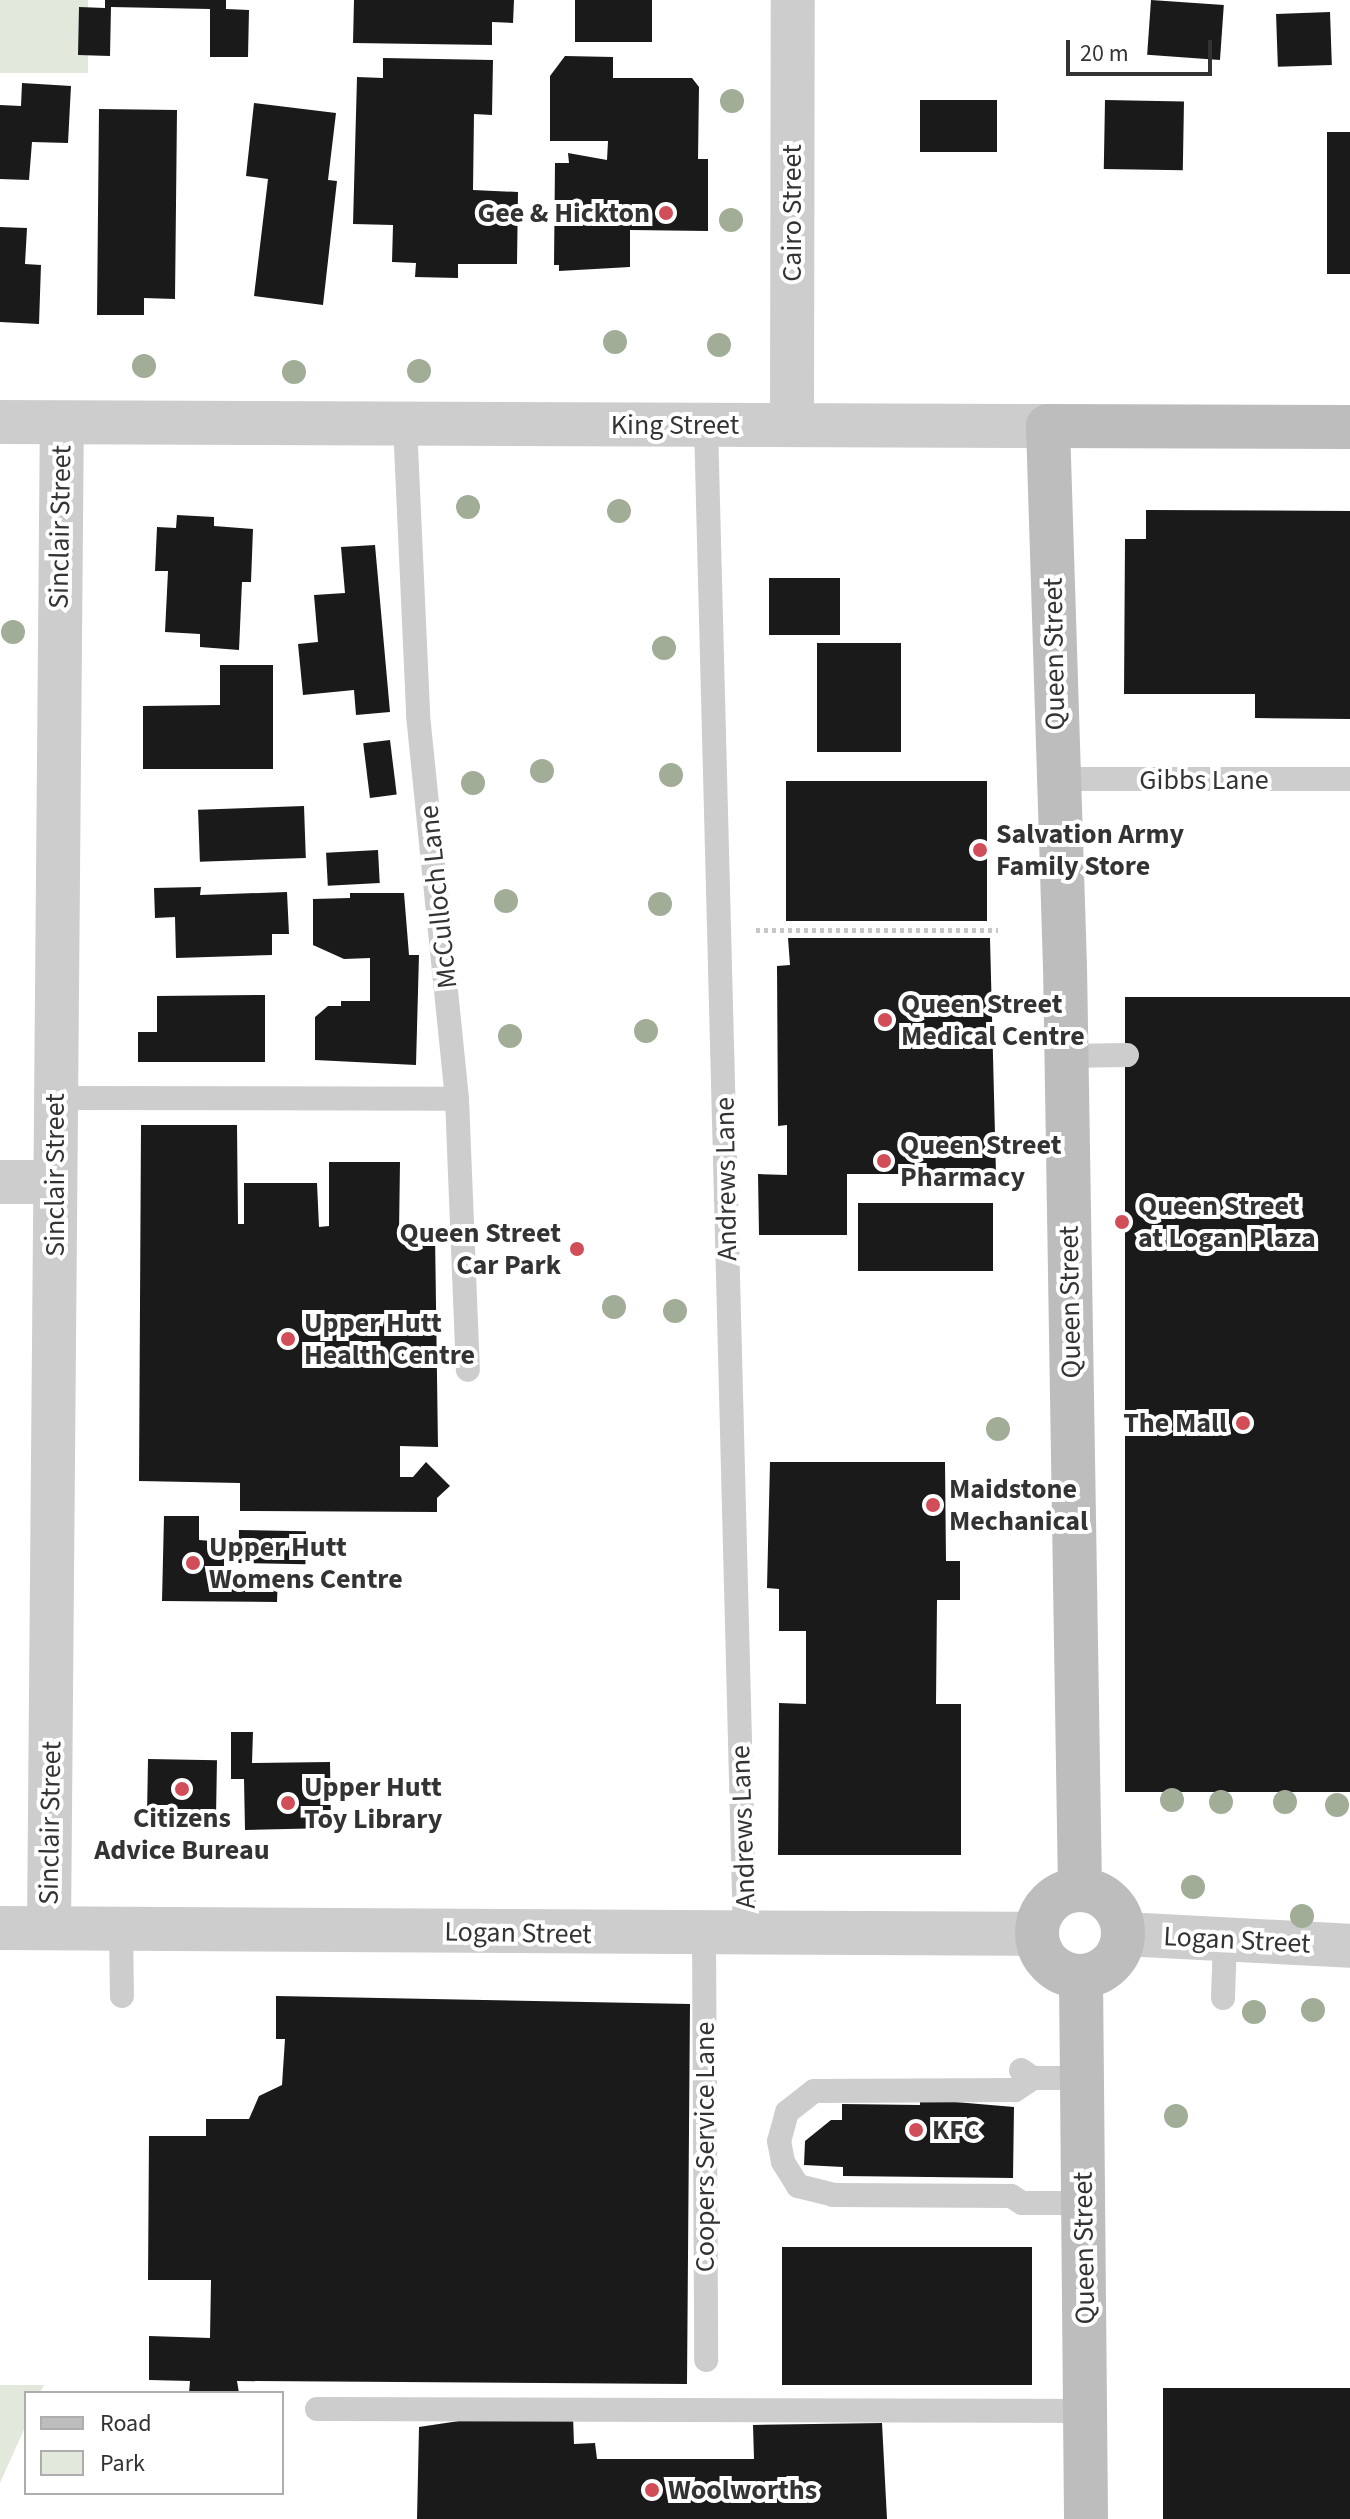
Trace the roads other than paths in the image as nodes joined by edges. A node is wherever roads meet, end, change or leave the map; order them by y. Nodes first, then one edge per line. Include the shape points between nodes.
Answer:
1 (793, 0) edge
2 (0, 422) edge
3 (62, 423) junction
4 (405, 424) junction
5 (706, 425) junction
6 (792, 425) junction
7 (1048, 426) junction
8 (1350, 427) edge
9 (1057, 779) junction
10 (1350, 779) edge
11 (1127, 1055) dead end
12 (1066, 1056) junction
13 (56, 1098) junction
14 (457, 1099) junction
15 (0, 1182) edge
16 (55, 1182) junction
17 (468, 1370) dead end
18 (1080, 1889) junction
19 (0, 1928) edge
20 (49, 1928) junction
21 (121, 1928) junction
22 (724, 1934) junction
23 (1036, 1934) junction
24 (1124, 1934) junction
25 (1225, 1939) junction
26 (1350, 1946) edge
27 (1081, 1977) junction
28 (122, 1996) dead end
29 (1223, 1998) dead end
30 (1081, 2078) junction
31 (1083, 2203) junction
32 (706, 2360) dead end
33 (317, 2409) dead end
34 (1085, 2411) junction
35 (1086, 2519) edge

1 - 6 street, Cairo Street
2 - 3 street, King Street
3 - 4 street, King Street
3 - 13 street, Sinclair Street
4 - 5 street, King Street
4 - 14 lane, McCulloch Lane via 418,715
5 - 6 street, King Street
5 - 22 lane, Andrews Lane via 719,930
6 - 7 street, King Street
7 - 8 street, King Street
7 - 9 street, Queen Street
9 - 10 lane, Gibbs Lane
9 - 12 street, Queen Street
11 - 12 lane
12 - 18 street, Queen Street
13 - 14 lane
13 - 16 street, Sinclair Street
14 - 17 lane, McCulloch Lane
15 - 16 street
16 - 20 street, Sinclair Street
18 - 23 street via 1054,1898 1038,1920
18 - 24 street via 1106,1898 1122,1920
19 - 20 street, Logan Street
20 - 21 street, Logan Street
21 - 22 street, Logan Street
21 - 28 lane
22 - 23 street, Logan Street
22 - 32 lane, Coopers Service Lane
23 - 27 street via 1045,1960 1067,1975
24 - 25 street, Logan Street
24 - 27 street via 1122,1947 1106,1968
25 - 26 street, Logan Street
25 - 29 lane
27 - 30 street, Queen Street
30 - 31 street, Queen Street
30 - 31 lane via 1027,2074 1015,2090 814,2091 787,2112 779,2141 783,2162 798,2186 833,2195 1011,2196 1022,2203
31 - 34 street, Queen Street
33 - 34 lane
34 - 35 street, Queen Street

